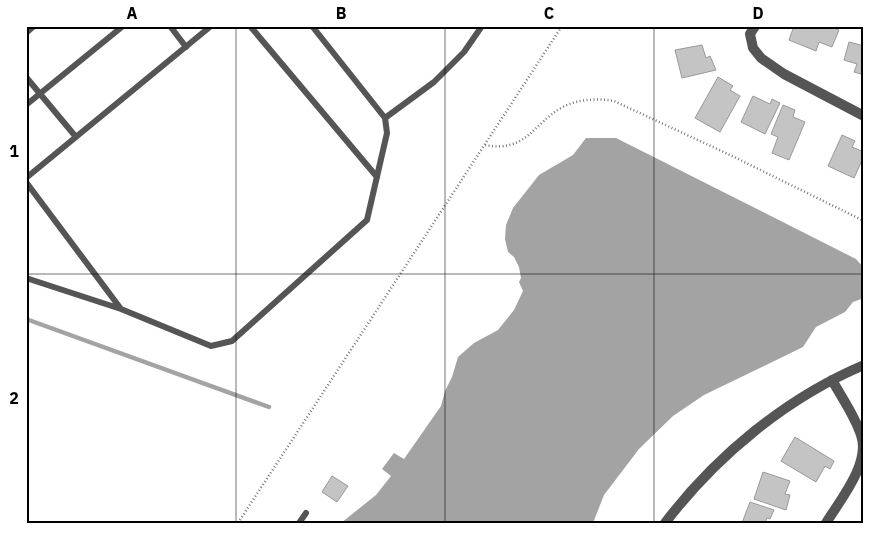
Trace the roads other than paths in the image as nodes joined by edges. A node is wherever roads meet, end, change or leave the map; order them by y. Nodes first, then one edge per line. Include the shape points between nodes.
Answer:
1 (34, 26) edge
2 (123, 26) edge
3 (170, 26) edge
4 (250, 26) edge
5 (312, 26) edge
6 (482, 26) edge
7 (208, 27) edge
8 (752, 30) edge
9 (26, 33) edge
10 (186, 47) junction
11 (26, 77) edge
12 (40, 94) junction
13 (26, 105) edge
14 (864, 116) edge
15 (385, 118) junction
16 (76, 137) junction
17 (376, 177) junction
18 (26, 180) edge
19 (26, 278) edge
20 (121, 310) junction
21 (864, 365) edge
22 (832, 380) junction
23 (306, 513) dead end
24 (299, 523) edge
25 (665, 523) edge
26 (826, 523) edge

1 - 9 lane
2 - 12 lane
3 - 10 lane
4 - 17 lane
5 - 15 lane
6 - 15 lane via 464,52 434,82
7 - 10 lane
8 - 14 street via 753,48 761,58 784,74
10 - 16 lane
11 - 12 lane
12 - 13 lane
12 - 16 lane
15 - 17 lane via 387,133
16 - 18 lane
17 - 20 lane via 366,220 232,341 211,346
18 - 20 lane
19 - 20 lane
21 - 22 street
22 - 25 street via 734,449
22 - 26 street via 858,426 863,448 855,476
23 - 24 lane

